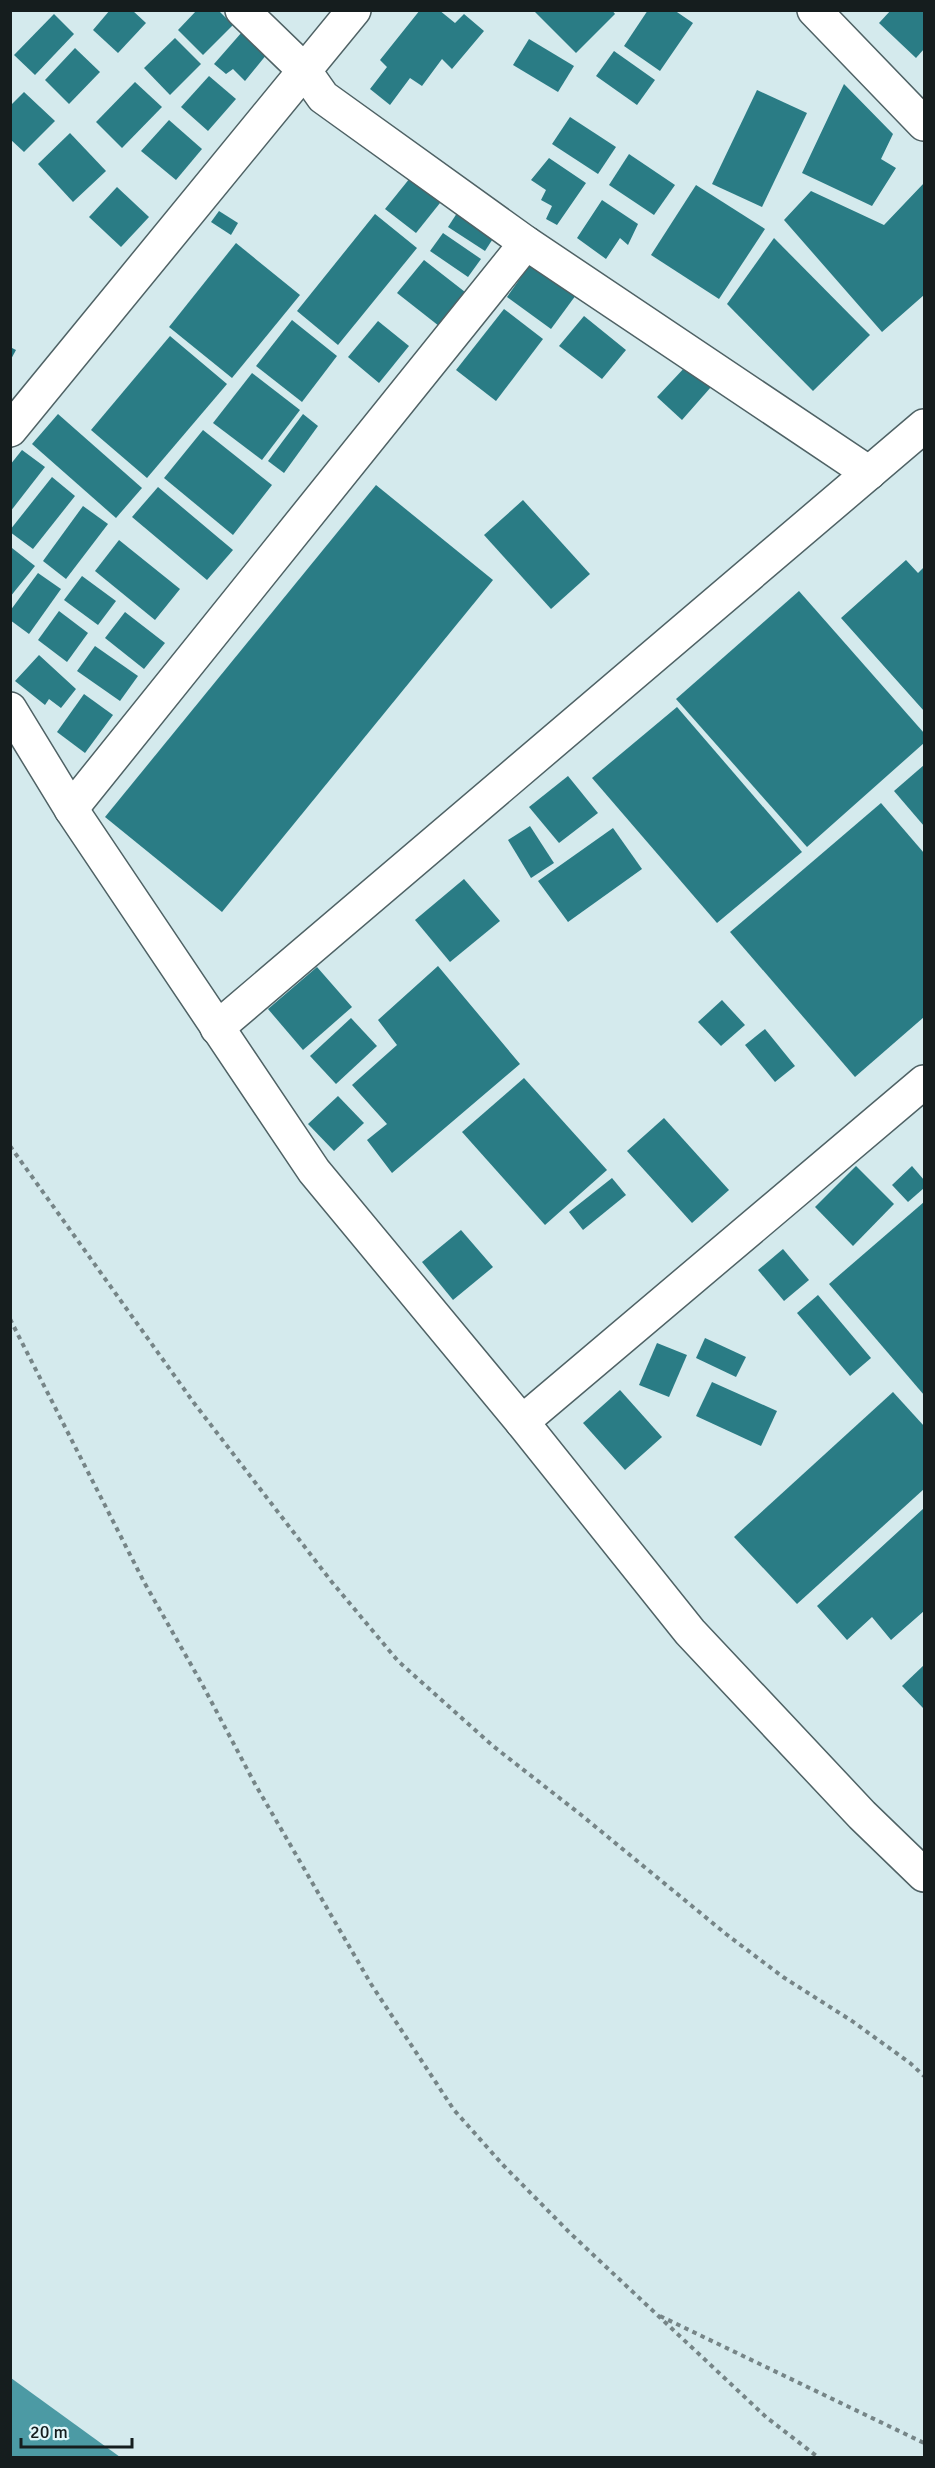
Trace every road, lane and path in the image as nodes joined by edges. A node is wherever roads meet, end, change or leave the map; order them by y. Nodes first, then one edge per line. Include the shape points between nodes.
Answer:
1 (242, 10) edge
2 (354, 10) edge
3 (814, 10) edge
4 (304, 70) junction
5 (924, 124) edge
6 (526, 243) junction
7 (924, 426) edge
8 (10, 430) edge
9 (869, 473) junction
10 (10, 710) edge
11 (71, 809) junction
12 (217, 1028) junction
13 (924, 1082) edge
14 (10, 1146) edge
15 (10, 1319) edge
16 (522, 1422) junction
17 (924, 1875) edge
18 (924, 2076) edge
19 (657, 2315) junction
20 (924, 2443) edge
21 (819, 2457) edge

1 - 4 street
2 - 4 street
3 - 5 street
4 - 6 street via 323,97
4 - 8 street
6 - 9 street
6 - 11 street
7 - 9 street
9 - 12 street
10 - 11 street
11 - 12 street
12 - 16 street via 314,1171
13 - 16 street
14 - 18 path via 194,1403 398,1661 493,1746 726,1934
15 - 19 path via 144,1582 371,1984 454,2110 553,2216
16 - 17 street via 690,1632 862,1815
19 - 20 path
19 - 21 path via 766,2417

